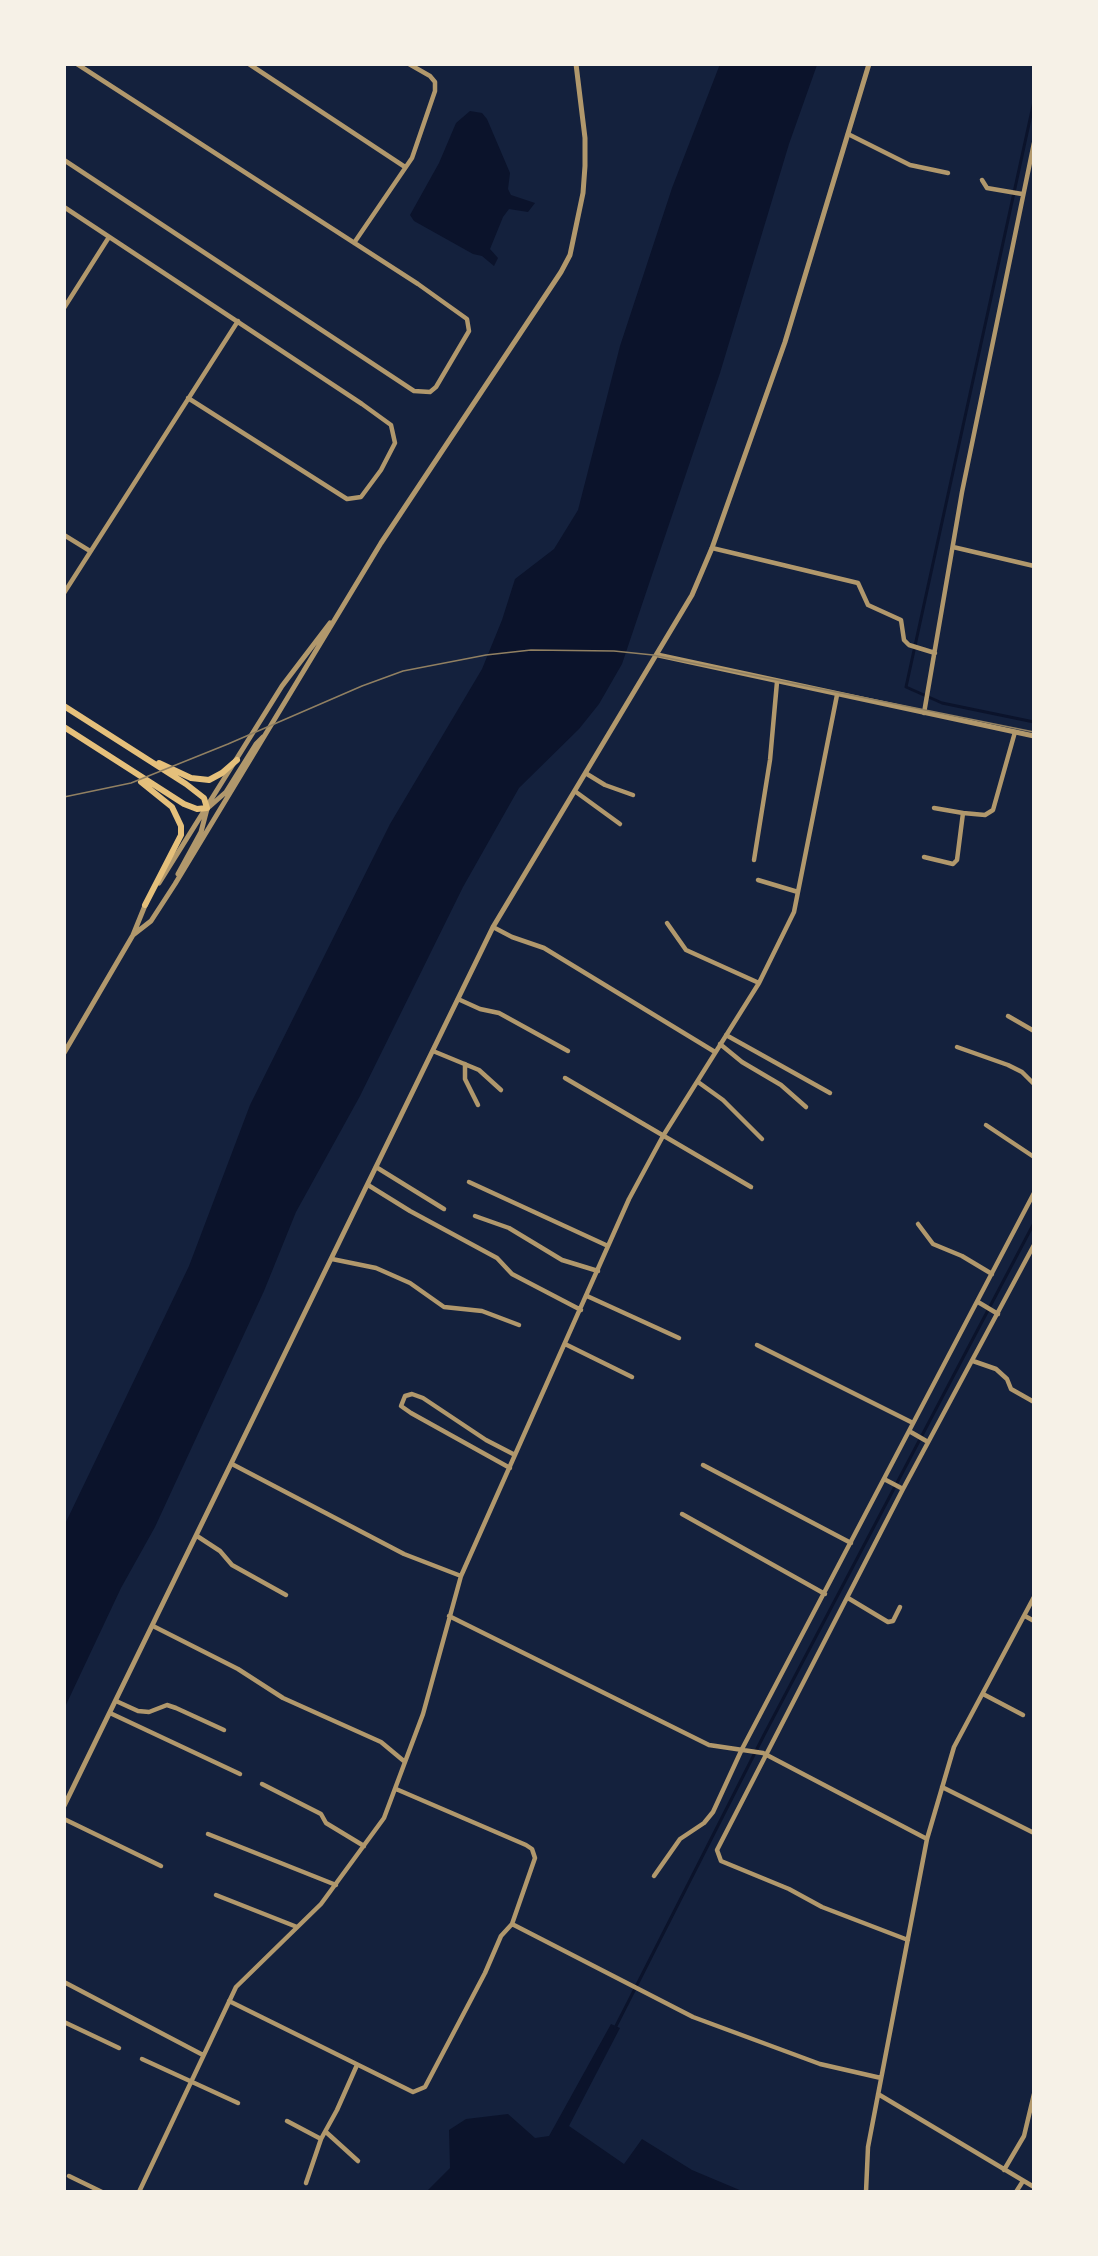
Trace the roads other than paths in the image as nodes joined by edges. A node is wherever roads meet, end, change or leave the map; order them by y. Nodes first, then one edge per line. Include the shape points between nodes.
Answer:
1 (77, 64) edge
2 (249, 64) edge
3 (410, 64) edge
4 (576, 64) edge
5 (869, 64) edge
6 (848, 134) junction
7 (1034, 143) edge
8 (64, 160) edge
9 (405, 167) junction
10 (948, 173) dead end
11 (982, 180) dead end
12 (1020, 194) junction
13 (64, 207) edge
14 (110, 237) junction
15 (354, 243) junction
16 (64, 308) edge
17 (238, 321) junction
18 (188, 398) junction
19 (64, 535) edge
20 (953, 547) junction
21 (712, 548) junction
22 (90, 551) junction
23 (1034, 566) edge
24 (64, 593) edge
25 (336, 617) junction
26 (935, 653) junction
27 (658, 655) junction
28 (777, 682) junction
29 (837, 695) junction
30 (64, 706) edge
31 (924, 713) junction
32 (64, 727) edge
33 (270, 730) junction
34 (1015, 732) junction
35 (1034, 736) edge
36 (132, 749) junction
37 (237, 760) junction
38 (126, 769) junction
39 (586, 774) junction
40 (576, 792) junction
41 (633, 795) dead end
42 (207, 808) junction
43 (934, 808) dead end
44 (963, 813) junction
45 (620, 824) dead end
46 (924, 857) dead end
47 (754, 860) dead end
48 (758, 880) dead end
49 (798, 892) junction
50 (165, 899) junction
51 (145, 905) junction
52 (667, 923) dead end
53 (493, 927) junction
54 (134, 935) junction
55 (759, 983) junction
56 (458, 999) junction
57 (1008, 1016) dead end
58 (1034, 1031) edge
59 (726, 1035) junction
60 (720, 1044) junction
61 (957, 1047) dead end
62 (433, 1051) junction
63 (568, 1051) dead end
64 (715, 1052) junction
65 (64, 1053) edge
66 (465, 1064) junction
67 (565, 1078) dead end
68 (698, 1082) junction
69 (1034, 1084) edge
70 (501, 1090) dead end
71 (830, 1093) dead end
72 (478, 1105) dead end
73 (806, 1107) dead end
74 (986, 1125) dead end
75 (663, 1136) junction
76 (762, 1140) dead end
77 (1034, 1157) edge
78 (376, 1167) junction
79 (469, 1182) dead end
80 (368, 1185) junction
81 (751, 1187) dead end
82 (1034, 1193) edge
83 (444, 1209) dead end
84 (475, 1216) dead end
85 (918, 1224) dead end
86 (1034, 1245) edge
87 (608, 1246) junction
88 (332, 1259) junction
89 (597, 1271) junction
90 (992, 1274) junction
91 (587, 1296) junction
92 (978, 1302) junction
93 (580, 1310) junction
94 (998, 1314) junction
95 (519, 1325) dead end
96 (679, 1338) dead end
97 (565, 1344) junction
98 (757, 1345) dead end
99 (973, 1361) junction
100 (632, 1377) dead end
101 (1034, 1402) edge
102 (913, 1423) junction
103 (909, 1431) junction
104 (928, 1442) junction
105 (515, 1455) junction
106 (232, 1464) junction
107 (703, 1465) dead end
108 (510, 1468) junction
109 (884, 1479) junction
110 (903, 1489) junction
111 (682, 1514) dead end
112 (197, 1536) junction
113 (851, 1543) junction
114 (461, 1576) junction
115 (825, 1594) junction
116 (286, 1595) dead end
117 (1034, 1597) edge
118 (848, 1598) junction
119 (900, 1607) dead end
120 (449, 1616) junction
121 (1025, 1616) junction
122 (1034, 1621) edge
123 (153, 1626) junction
124 (983, 1694) junction
125 (116, 1701) junction
126 (110, 1713) junction
127 (1023, 1715) dead end
128 (224, 1730) dead end
129 (742, 1749) junction
130 (765, 1754) junction
131 (405, 1762) junction
132 (240, 1774) dead end
133 (262, 1784) dead end
134 (942, 1787) junction
135 (396, 1789) junction
136 (64, 1806) edge
137 (64, 1819) edge
138 (1034, 1833) edge
139 (208, 1834) dead end
140 (927, 1839) junction
141 (364, 1846) junction
142 (161, 1866) dead end
143 (654, 1876) dead end
144 (336, 1884) junction
145 (216, 1895) dead end
146 (512, 1924) junction
147 (297, 1927) junction
148 (908, 1940) junction
149 (64, 1982) edge
150 (229, 2001) junction
151 (64, 2022) edge
152 (119, 2048) dead end
153 (203, 2055) junction
154 (142, 2059) dead end
155 (357, 2065) junction
156 (882, 2078) junction
157 (190, 2082) junction
158 (878, 2094) junction
159 (1034, 2094) edge
160 (238, 2103) dead end
161 (288, 2121) dead end
162 (326, 2132) junction
163 (321, 2139) junction
164 (358, 2161) dead end
165 (1004, 2170) junction
166 (69, 2176) dead end
167 (1023, 2181) junction
168 (306, 2183) dead end
169 (1034, 2187) edge
170 (102, 2192) edge
171 (139, 2192) edge
172 (866, 2192) edge
173 (1016, 2192) edge

1 - 15 street
2 - 9 street
3 - 9 street via 430,76 435,91 412,158
4 - 25 street via 585,166 584,193 570,255
5 - 6 street
6 - 10 street via 910,165
6 - 21 street via 785,342
7 - 12 street
8 - 15 street via 414,391 430,392 469,332 467,319
9 - 15 street
11 - 12 street via 987,188
12 - 20 street
13 - 14 street
14 - 16 street
14 - 17 street
17 - 18 street
17 - 18 street via 391,425 395,443 381,470 361,497 347,499
18 - 22 street
19 - 22 street
20 - 23 street
20 - 26 street
21 - 26 street via 858,583 868,605 901,620 904,640 909,645
21 - 27 street via 692,596
22 - 24 street
25 - 33 street
25 - 37 street via 282,686
26 - 31 street
27 - 28 street
27 - 39 street
28 - 29 street
28 - 47 street via 770,760
29 - 31 street
29 - 49 street
30 - 36 main road
31 - 34 street
32 - 38 main road
33 - 42 street via 256,744 226,792
33 - 50 street
34 - 35 street
34 - 44 street via 993,810 985,815
36 - 37 main road via 200,780 222,774
36 - 42 main road via 204,798
37 - 42 street
38 - 42 main road via 184,804
38 - 51 main road via 172,807 181,826 181,835
39 - 40 street
39 - 41 street
40 - 45 street
40 - 53 street
42 - 50 street via 201,832
42 - 51 street
43 - 44 street
44 - 46 street via 957,860 953,864
48 - 49 street
49 - 55 street via 794,912
50 - 54 street via 151,921
51 - 54 street
52 - 55 street via 686,950
53 - 56 street
53 - 64 street via 544,948
54 - 65 street
55 - 59 street
56 - 62 street
56 - 63 street via 499,1013
57 - 58 street
59 - 60 street
59 - 71 street
60 - 64 street
60 - 73 street
61 - 69 street via 1008,1065
62 - 66 street
62 - 78 street
64 - 68 street
66 - 70 street via 485,1074
66 - 72 street via 465,1079
67 - 75 street
68 - 75 street
68 - 76 street via 723,1100
74 - 77 street
75 - 81 street
75 - 87 street
78 - 80 street
78 - 83 street
79 - 87 street
80 - 88 street
80 - 93 street via 496,1258 512,1274
82 - 90 street
84 - 89 street via 508,1228 562,1260
85 - 90 street via 933,1244
86 - 94 street
87 - 89 street
88 - 95 street via 376,1268 410,1283 444,1307 482,1311
88 - 106 street
89 - 91 street
90 - 92 street
91 - 93 street
91 - 96 street
92 - 94 street
92 - 102 street
93 - 97 street
94 - 99 street
97 - 100 street
97 - 105 street
98 - 102 street
99 - 101 street via 996,1370 1007,1379 1011,1389
99 - 104 street
102 - 103 street
103 - 104 street
103 - 109 street
104 - 110 street
105 - 108 street
105 - 108 street via 423,1398 405,1396 401,1406 411,1413
106 - 112 street
106 - 114 street via 404,1554
107 - 113 street
108 - 114 street
109 - 110 street
109 - 113 street
110 - 118 street
111 - 115 street
112 - 116 street via 220,1551 232,1565
112 - 123 street
113 - 115 street
114 - 120 street
115 - 129 street
117 - 121 street
118 - 119 street via 890,1622
118 - 130 street
120 - 129 street via 709,1745
120 - 131 street via 423,1714
121 - 122 street
121 - 124 street
123 - 125 street
123 - 131 street via 238,1669 283,1698 381,1742
124 - 127 street
124 - 134 street via 954,1747
125 - 126 street
125 - 128 street via 149,1712 166,1705
126 - 132 street
126 - 136 street
129 - 130 street
129 - 143 street via 713,1812 680,1839
130 - 140 street
130 - 148 street via 717,1850 721,1861 822,1907
131 - 135 street
133 - 141 street via 321,1814 326,1823
134 - 138 street
134 - 140 street
135 - 141 street via 384,1818
135 - 146 street via 532,1848 535,1865
137 - 142 street
139 - 144 street
140 - 148 street
141 - 144 street
144 - 147 street
145 - 147 street
146 - 155 street via 501,1936 425,2087 413,2091
146 - 156 street via 693,2018 820,2064
147 - 150 street via 236,1987
148 - 156 street
149 - 153 street
150 - 153 street
150 - 155 street
151 - 152 street
153 - 157 street
154 - 157 street
155 - 162 street
156 - 158 street
157 - 160 street
157 - 171 street
158 - 165 street
158 - 172 street via 868,2147
159 - 165 street via 1024,2136
161 - 163 street
162 - 163 street
162 - 164 street
163 - 168 street
165 - 167 street
166 - 170 street
167 - 169 street
167 - 173 street

